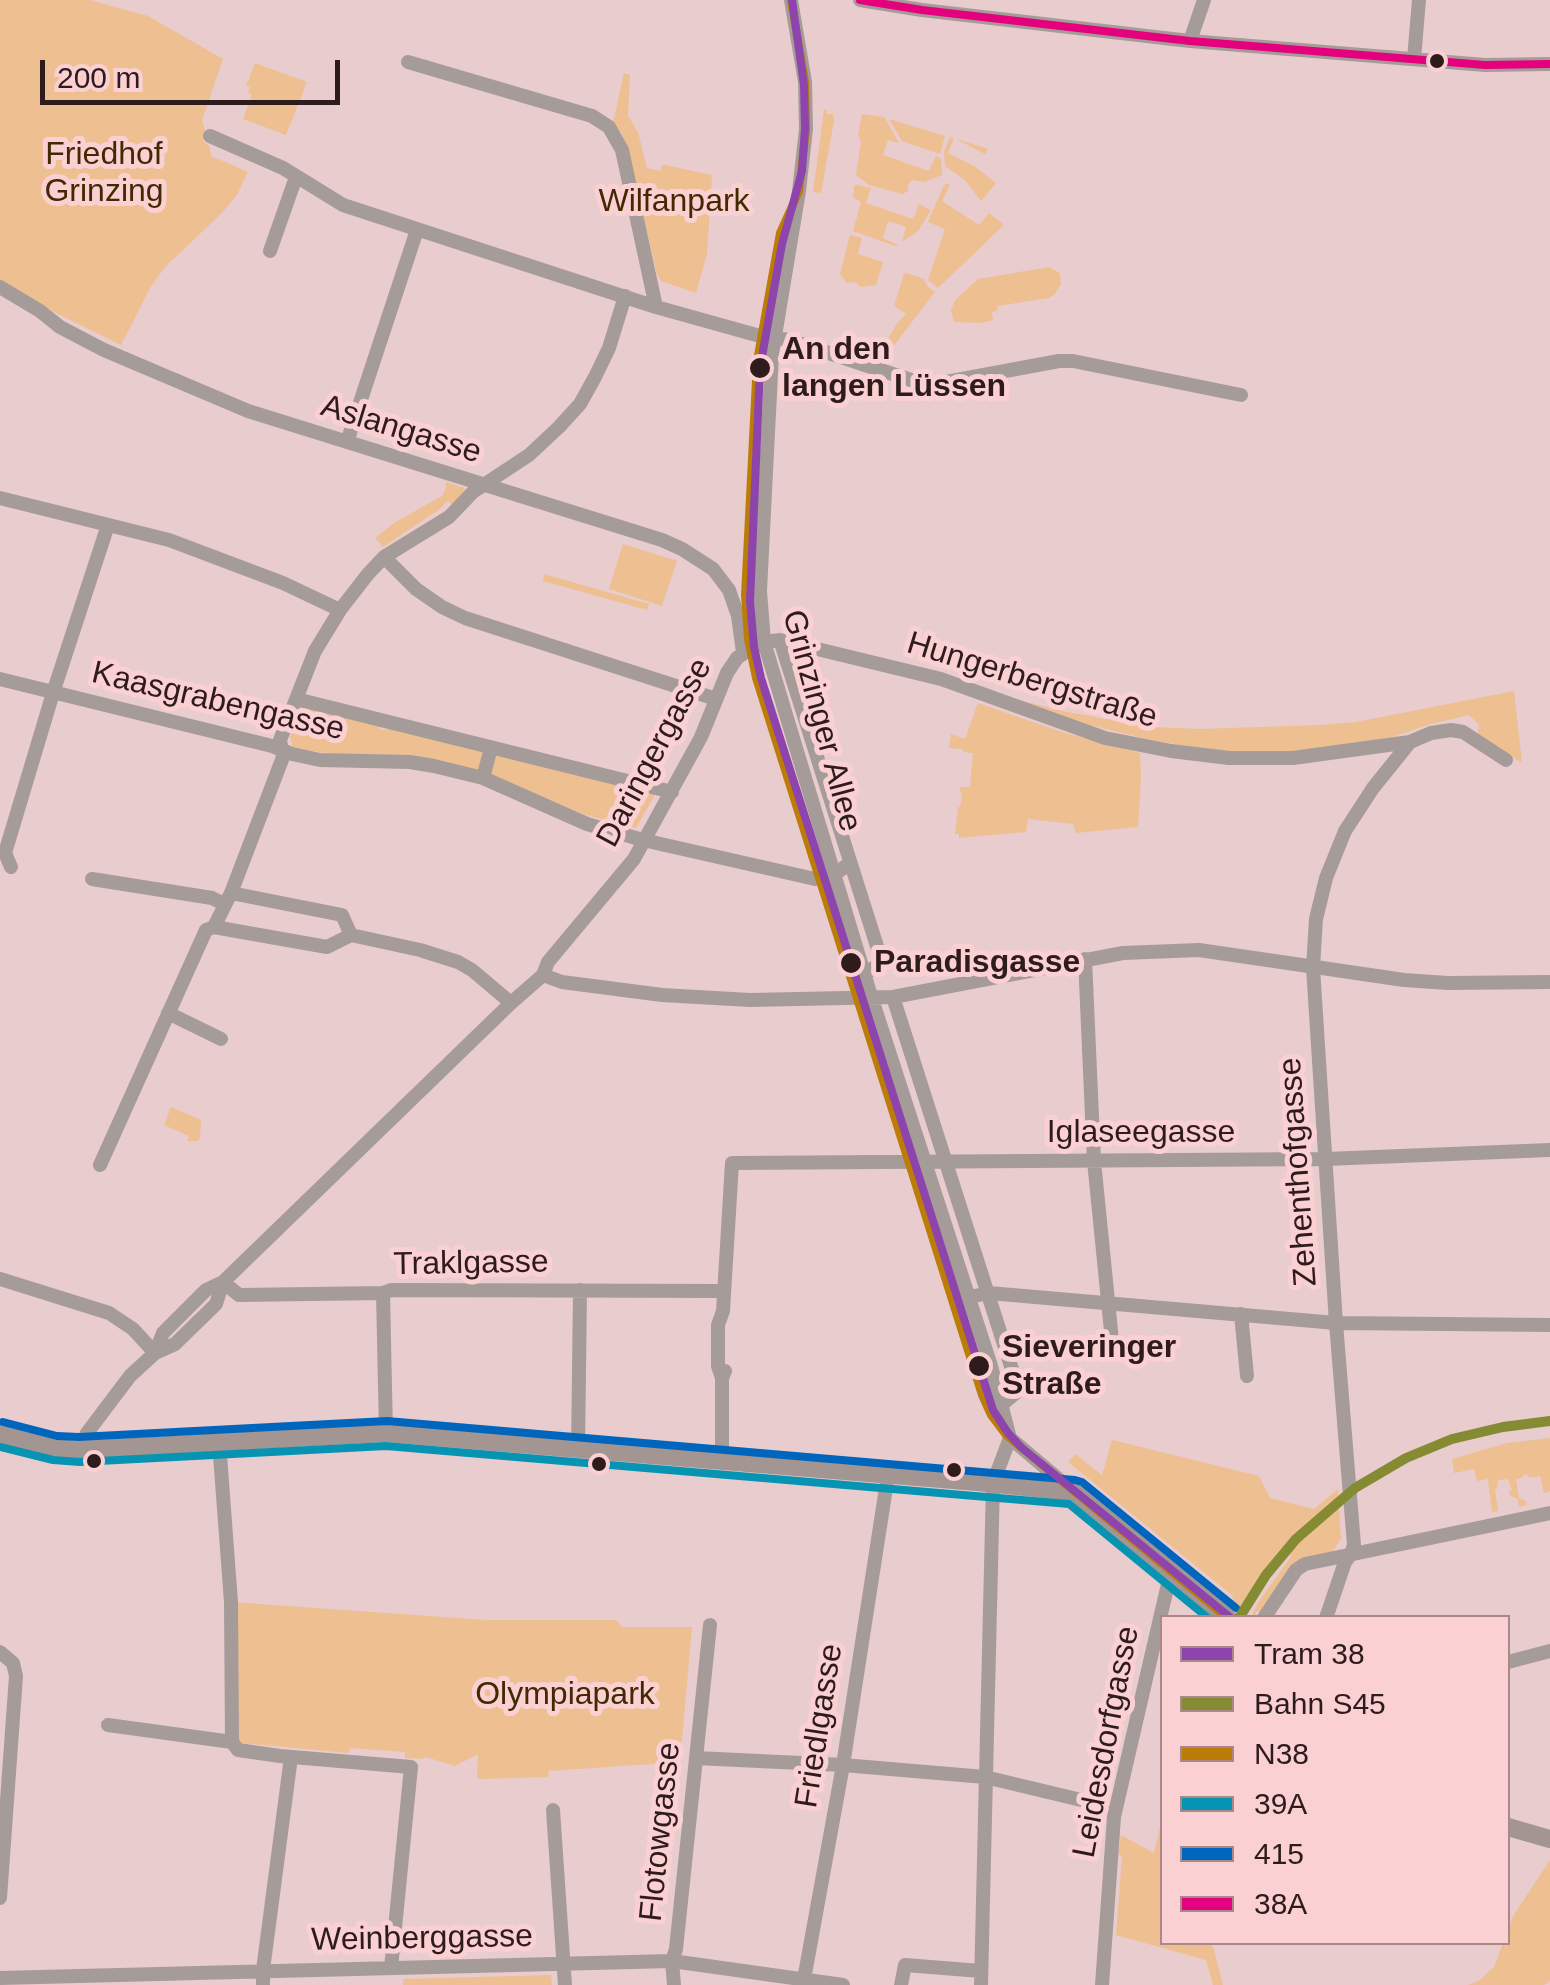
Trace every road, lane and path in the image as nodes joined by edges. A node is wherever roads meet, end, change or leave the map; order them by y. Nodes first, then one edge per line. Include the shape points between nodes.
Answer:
1 (792, 0) edge
2 (860, 0) edge
3 (1204, 0) edge
4 (1419, 0) edge
5 (1190, 40) junction
6 (1414, 59) junction
7 (408, 62) dead end
8 (1550, 64) edge
9 (210, 136) dead end
10 (296, 177) junction
11 (417, 230) junction
12 (270, 251) dead end
13 (0, 288) edge
14 (625, 296) junction
15 (656, 306) junction
16 (774, 338) junction
17 (1242, 395) dead end
18 (347, 442) junction
19 (485, 485) junction
20 (0, 498) edge
21 (108, 525) junction
22 (384, 558) junction
23 (340, 610) junction
24 (772, 641) junction
25 (743, 652) junction
26 (0, 680) edge
27 (53, 692) junction
28 (716, 699) junction
29 (296, 700) junction
30 (1410, 742) junction
31 (492, 748) junction
32 (282, 749) junction
33 (1506, 760) dead end
34 (484, 778) junction
35 (672, 792) junction
36 (643, 840) junction
37 (850, 862) junction
38 (11, 867) dead end
39 (835, 874) junction
40 (92, 879) dead end
41 (228, 898) junction
42 (214, 927) junction
43 (351, 935) junction
44 (1084, 959) junction
45 (1314, 968) junction
46 (543, 974) junction
47 (865, 974) junction
48 (1550, 982) edge
49 (872, 996) junction
50 (893, 996) junction
51 (510, 1003) junction
52 (168, 1013) junction
53 (220, 1039) dead end
54 (1550, 1150) edge
55 (1326, 1159) junction
56 (926, 1161) junction
57 (946, 1161) junction
58 (1094, 1161) junction
59 (100, 1165) dead end
60 (0, 1280) edge
61 (223, 1282) junction
62 (580, 1290) junction
63 (723, 1291) junction
64 (384, 1293) junction
65 (989, 1293) junction
66 (969, 1298) junction
67 (1107, 1302) junction
68 (1241, 1314) junction
69 (1336, 1323) junction
70 (1550, 1324) edge
71 (1113, 1351) dead end
72 (155, 1352) junction
73 (1247, 1376) dead end
74 (1001, 1405) junction
75 (0, 1434) edge
76 (386, 1434) junction
77 (1010, 1438) junction
78 (219, 1442) junction
79 (80, 1450) junction
80 (578, 1450) junction
81 (722, 1462) junction
82 (888, 1475) junction
83 (993, 1483) junction
84 (1074, 1492) junction
85 (1550, 1513) edge
86 (1352, 1554) junction
87 (1171, 1571) junction
88 (1161, 1615) edge
89 (1225, 1615) edge
90 (1266, 1615) edge
91 (1327, 1615) edge
92 (1160, 1618) edge
93 (710, 1624) dead end
94 (1550, 1651) edge
95 (0, 1652) edge
96 (1510, 1661) edge
97 (108, 1724) dead end
98 (232, 1742) junction
99 (291, 1757) junction
100 (696, 1758) junction
101 (843, 1765) junction
102 (985, 1777) junction
103 (1102, 1805) dead end
104 (553, 1810) dead end
105 (1510, 1828) edge
106 (1550, 1839) edge
107 (0, 1898) edge
108 (672, 1961) junction
109 (564, 1964) junction
110 (391, 1968) junction
111 (0, 1978) edge
112 (263, 1978) edge
113 (981, 1978) edge
114 (144, 1980) edge
115 (803, 1982) edge
116 (565, 1985) edge
117 (674, 1985) edge
118 (843, 1985) edge
119 (902, 1985) edge
120 (1102, 1985) edge

1 - 16 street, Grinzinger Allee via 806,128
2 - 5 street
3 - 5 street
4 - 6 street
5 - 6 street
6 - 8 street
7 - 15 street via 592,116 609,127 622,150
9 - 10 street
10 - 11 street via 342,205
10 - 12 street
11 - 14 street
11 - 18 street
13 - 18 street, Aslangasse via 104,350 248,411
14 - 15 street
14 - 19 street via 580,404 528,455
15 - 16 street
16 - 17 street via 917,382 1072,361
16 - 24 street, Grinzinger Allee via 760,592
18 - 19 street, Aslangasse
19 - 22 street
19 - 25 street, Aslangasse via 662,540 713,569 734,603
20 - 21 street
21 - 23 street via 227,560
21 - 27 street
22 - 23 street
22 - 28 street via 416,589 464,618
23 - 29 street
24 - 25 street, Daringergasse
24 - 30 street, Hungerbergstraße via 942,679 1105,738 1170,751 1294,758
24 - 37 street, Grinzinger Allee
24 - 39 street, Grinzinger Allee
25 - 28 street, Daringergasse
26 - 27 street, Kaasgrabengasse
27 - 32 street, Kaasgrabengasse
27 - 38 street via 5,853
28 - 35 street, Daringergasse
29 - 31 street, Kaasgrabengasse
29 - 32 street
30 - 33 street, Hungerbergstraße via 1442,730 1463,732
30 - 45 street, Zehenthofgasse via 1345,831 1320,899
31 - 34 street
31 - 35 street, Kaasgrabengasse
32 - 34 street, Kaasgrabengasse via 320,760 410,762
32 - 41 street
34 - 36 street, Kaasgrabengasse via 587,824
35 - 36 street, Daringergasse
36 - 39 street, Kaasgrabengasse via 815,879
36 - 46 street, Daringergasse
37 - 39 street
37 - 47 street, Grinzinger Allee via 882,962
39 - 47 street, Grinzinger Allee
40 - 41 street
41 - 42 street
41 - 43 street via 342,914
42 - 43 street via 327,946
42 - 52 street via 206,930
43 - 51 street via 458,962
44 - 45 street via 1199,950
44 - 50 street
44 - 58 street
45 - 48 street via 1448,983
45 - 55 street, Zehenthofgasse
46 - 49 street via 662,995
46 - 51 street, Daringergasse
47 - 49 street, Grinzinger Allee
49 - 50 street
49 - 56 street, Grinzinger Allee
50 - 57 street, Grinzinger Allee
51 - 61 street, Daringergasse
52 - 53 street
52 - 59 street
54 - 55 street, Iglaseegasse
55 - 58 street, Iglaseegasse
55 - 69 street, Zehenthofgasse
56 - 57 street, Iglaseegasse
56 - 63 street, Iglaseegasse via 732,1163
56 - 66 street, Grinzinger Allee
57 - 58 street, Iglaseegasse
57 - 65 street, Grinzinger Allee
58 - 67 street
60 - 72 street via 109,1313
61 - 64 street, Traklgasse via 239,1294
61 - 72 street, Daringergasse via 216,1304 175,1344
62 - 63 street, Traklgasse
62 - 64 street, Traklgasse
62 - 80 street
63 - 81 street
64 - 76 street
65 - 66 street
65 - 67 street
65 - 74 street, Grinzinger Allee via 1018,1391
66 - 74 street, Grinzinger Allee
67 - 68 street
67 - 71 street
68 - 69 street
68 - 73 street
69 - 70 street
69 - 86 street, Zehenthofgasse
72 - 79 street, Daringergasse via 130,1376
74 - 77 street, Grinzinger Allee
75 - 79 main road
76 - 78 main road
76 - 80 main road
77 - 83 street
77 - 84 street
78 - 79 main road
78 - 98 street via 231,1602
80 - 81 main road
81 - 82 main road
82 - 83 main road
82 - 101 street, Friedlgasse
83 - 84 main road
83 - 102 street
84 - 87 main road
85 - 86 street
86 - 90 street via 1304,1564
86 - 91 street, Zehenthofgasse
87 - 88 street, Leidesdorfgasse
87 - 89 main road
92 - 120 street, Leidesdorfgasse via 1114,1817
93 - 100 street, Flotowgasse
94 - 96 street
95 - 107 street via 16,1676
97 - 98 street
98 - 99 street via 238,1750
99 - 110 street via 411,1767
99 - 112 street
100 - 101 street
100 - 108 street, Flotowgasse
101 - 102 street
101 - 115 street, Friedlgasse
102 - 103 street
102 - 113 street
104 - 109 street
105 - 106 main road
108 - 109 street, Weinberggasse
108 - 115 street, Weinberggasse
108 - 117 street, Flotowgasse
109 - 110 street, Weinberggasse
109 - 116 street
110 - 112 street, Weinberggasse
111 - 114 street, Weinberggasse
112 - 114 street, Weinberggasse
113 - 119 street via 905,1965
115 - 118 street, Weinberggasse

